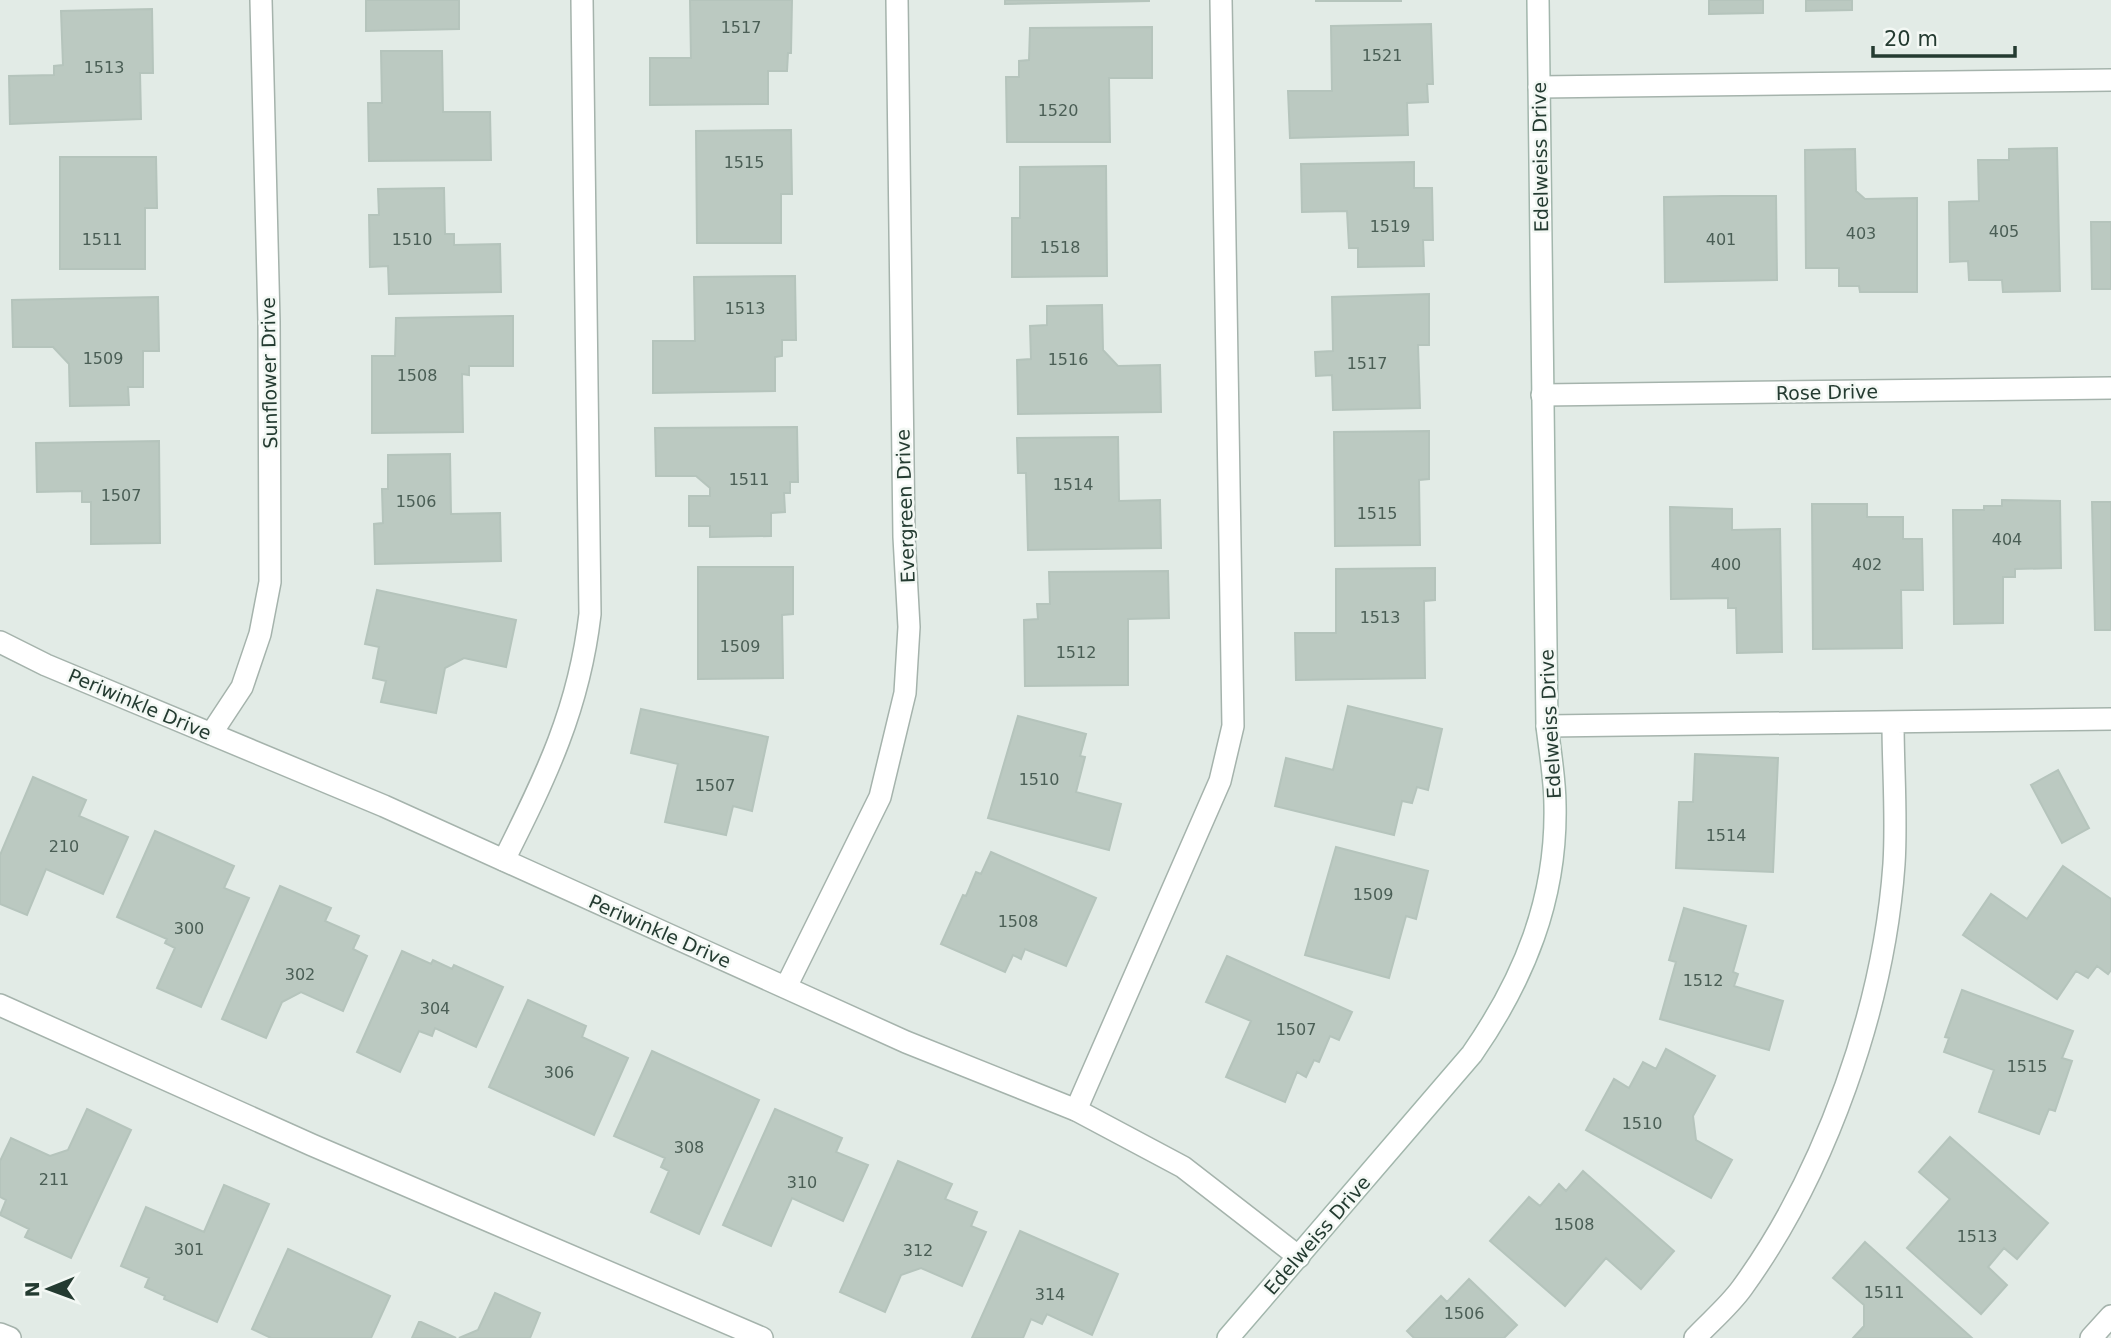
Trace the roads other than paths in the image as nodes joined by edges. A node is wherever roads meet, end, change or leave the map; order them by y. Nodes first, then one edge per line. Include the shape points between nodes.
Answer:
1 (261, 0) edge
2 (582, 0) edge
3 (897, 0) edge
4 (1221, 0) edge
5 (1538, 0) edge
6 (2111, 80) edge
7 (1539, 87) junction
8 (2111, 388) edge
9 (1542, 395) junction
10 (0, 642) edge
11 (2111, 719) edge
12 (1893, 722) junction
13 (1547, 726) junction
14 (211, 734) junction
15 (503, 860) junction
16 (786, 987) junction
17 (0, 1005) edge
18 (1076, 1110) junction
19 (1299, 1257) junction
20 (2111, 1315) edge
21 (0, 1334) edge
22 (10, 1338) edge
23 (762, 1338) edge
24 (1228, 1338) edge
25 (1695, 1338) edge
26 (2091, 1338) edge

1 - 14 street, Sunflower Drive via 270,582 260,634 242,687
2 - 15 street via 590,614 584,662 568,721
3 - 16 street, Evergreen Drive via 909,627 905,693 880,797
4 - 18 street via 1233,726 1220,781
5 - 7 street, Edelweiss Drive
6 - 7 street
7 - 9 street, Edelweiss Drive
8 - 9 street, Rose Drive
9 - 13 street, Edelweiss Drive
10 - 14 street, Periwinkle Drive
11 - 12 street
12 - 13 street
12 - 25 street via 1894,863 1886,938 1864,1039 1801,1190 1742,1289
13 - 19 street, Edelweiss Drive via 1556,804 1553,858 1526,962 1502,1010 1472,1054
14 - 15 street, Periwinkle Drive
15 - 16 street, Periwinkle Drive
16 - 18 street, Periwinkle Drive via 906,1042
17 - 23 street
18 - 19 street, Periwinkle Drive via 1183,1167
19 - 24 street, Edelweiss Drive
20 - 26 street
21 - 22 street

